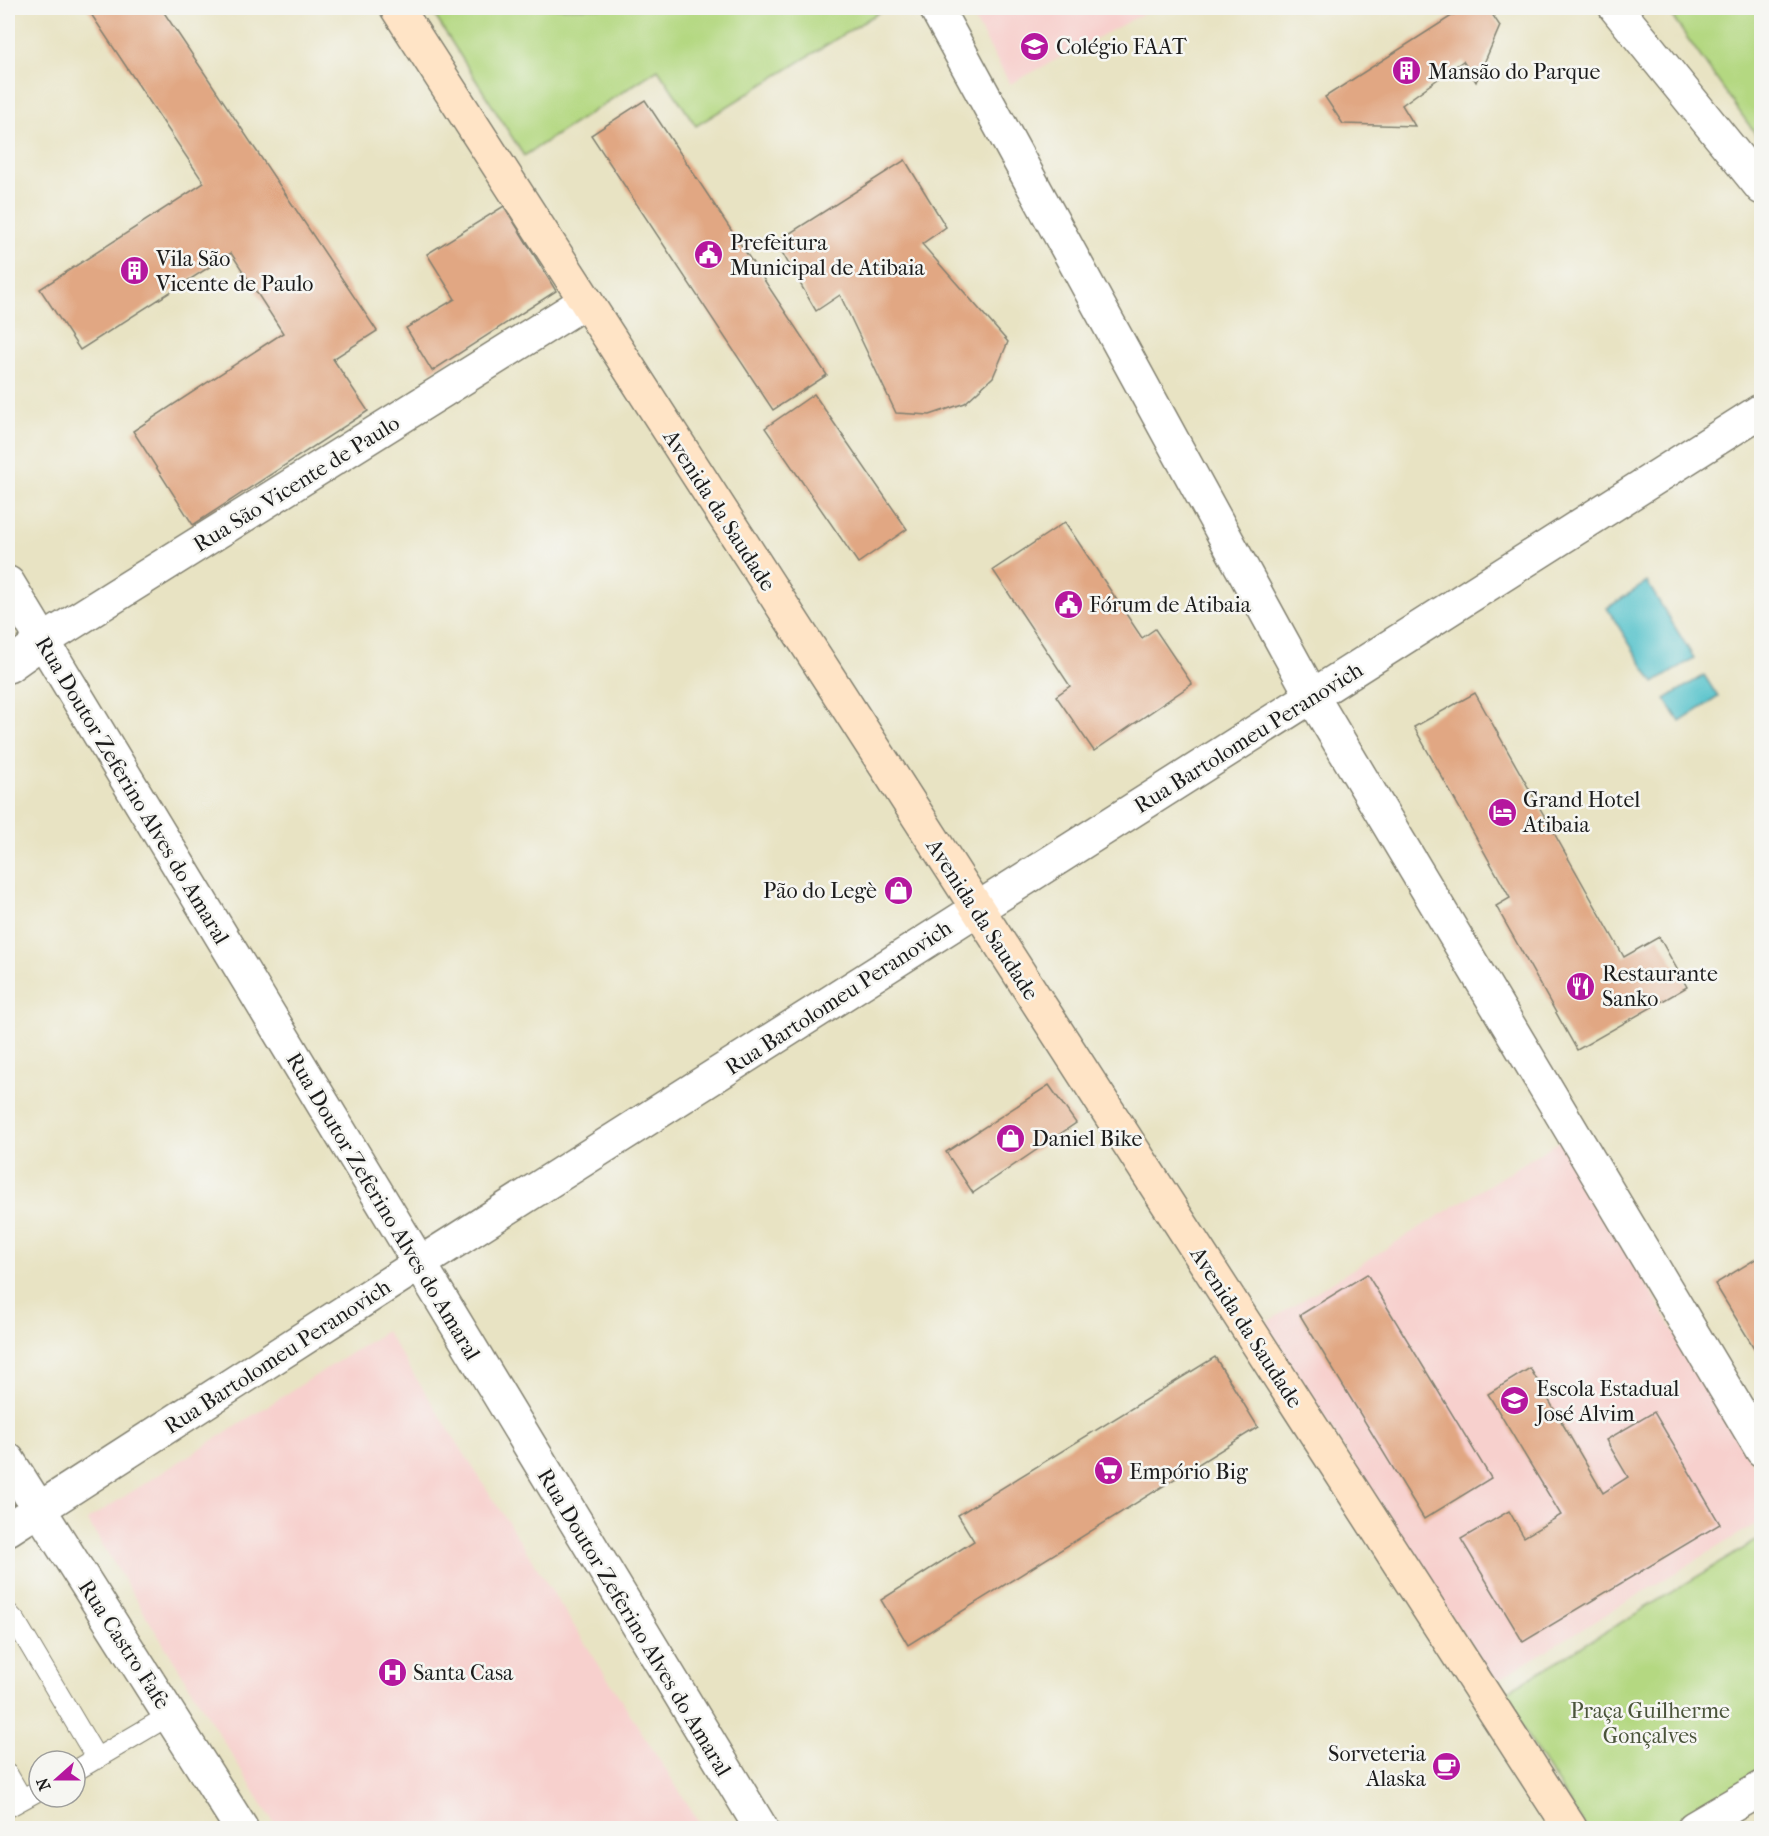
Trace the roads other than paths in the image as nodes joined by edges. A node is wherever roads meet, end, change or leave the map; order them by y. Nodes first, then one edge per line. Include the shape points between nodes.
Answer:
1 (397, 8) edge
2 (936, 8) edge
3 (1616, 8) edge
4 (1761, 188) edge
5 (586, 301) junction
6 (1761, 410) edge
7 (8, 583) edge
8 (43, 641) junction
9 (8, 666) edge
10 (1312, 696) junction
11 (976, 909) junction
12 (419, 1264) junction
13 (1761, 1450) edge
14 (8, 1460) edge
15 (38, 1509) junction
16 (8, 1529) edge
17 (8, 1613) edge
18 (170, 1715) junction
19 (97, 1759) junction
20 (87, 1764) edge
21 (8, 1775) edge
22 (1761, 1788) edge
23 (23, 1799) edge
24 (241, 1828) edge
25 (758, 1828) edge
26 (1570, 1828) edge
27 (1694, 1828) edge

1 - 5 main road, Avenida da Saudade
2 - 10 street
3 - 4 street
5 - 8 street, Rua São Vicente de Paulo
5 - 11 main road, Avenida da Saudade
6 - 10 street, Rua Bartolomeu Peranovich
7 - 8 street, Rua Doutor Zeferino Alves do Amaral
8 - 9 street, Rua São Vicente de Paulo
8 - 12 street, Rua Doutor Zeferino Alves do Amaral
10 - 11 street, Rua Bartolomeu Peranovich
10 - 13 street
11 - 12 street, Rua Bartolomeu Peranovich
11 - 26 main road, Avenida da Saudade
12 - 15 street, Rua Bartolomeu Peranovich
12 - 25 street, Rua Doutor Zeferino Alves do Amaral
14 - 15 street, Rua Castro Fafe
15 - 16 street, Rua Bartolomeu Peranovich
15 - 18 street, Rua Castro Fafe
17 - 19 lane
18 - 19 lane
18 - 24 street, Rua Castro Fafe
19 - 20 lane
21 - 23 lane
22 - 27 street

